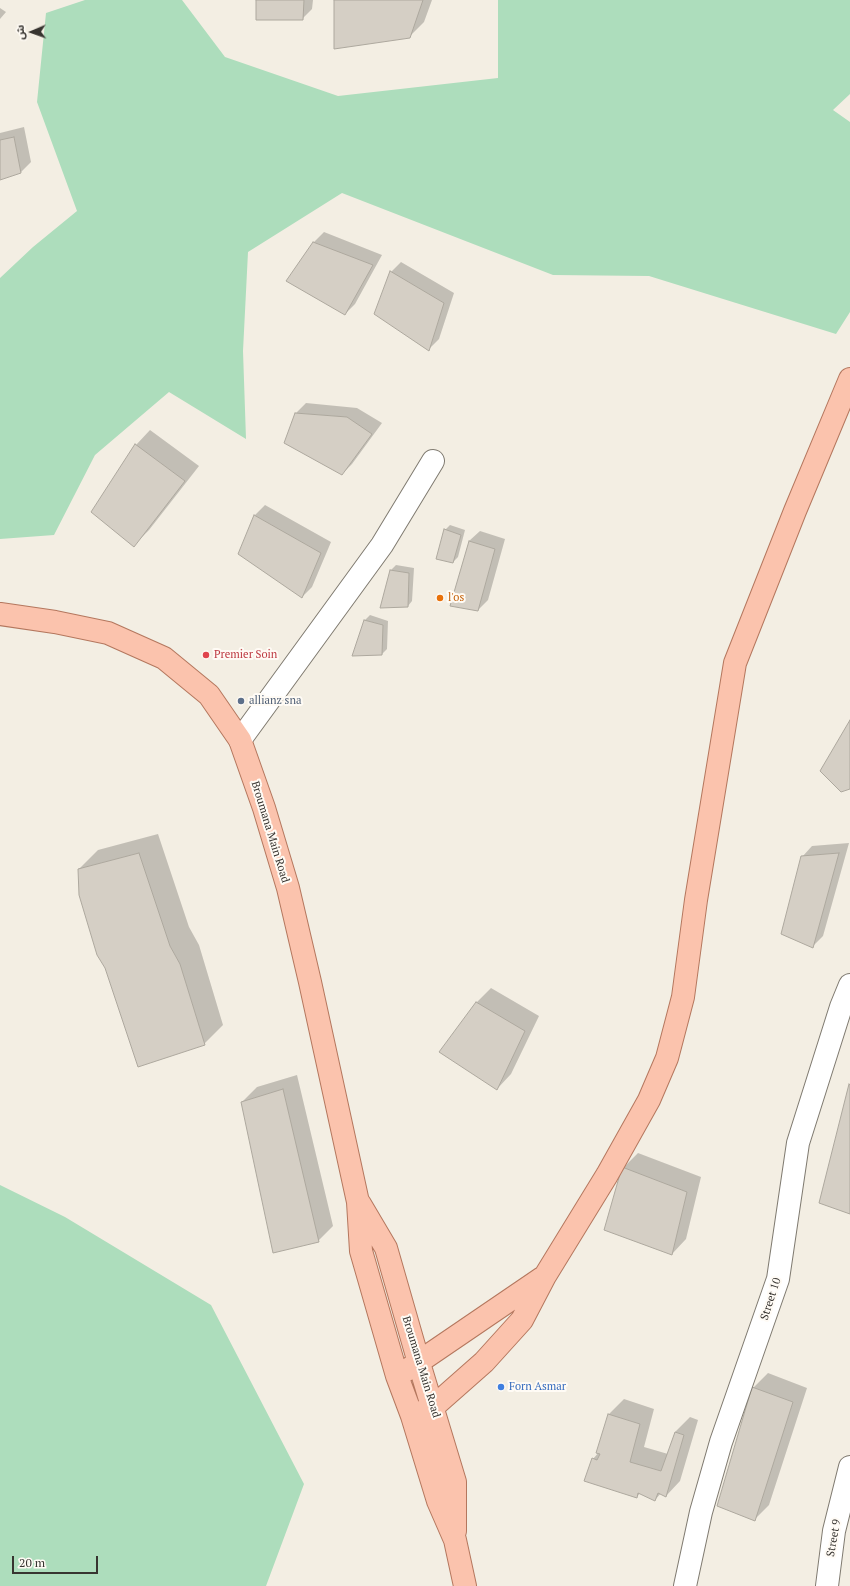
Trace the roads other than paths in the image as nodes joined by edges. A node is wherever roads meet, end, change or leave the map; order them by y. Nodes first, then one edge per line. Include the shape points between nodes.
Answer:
1 (850, 379) edge
2 (433, 461) dead end
3 (0, 614) edge
4 (240, 740) junction
5 (850, 985) edge
6 (358, 1202) junction
7 (545, 1276) junction
8 (419, 1363) junction
9 (397, 1376) junction
10 (433, 1407) junction
11 (412, 1416) junction
12 (850, 1467) edge
13 (455, 1540) junction
14 (465, 1586) edge
15 (685, 1586) edge
16 (826, 1586) edge

1 - 7 main road via 734,663 683,997 667,1058 645,1107 607,1175
2 - 4 street via 382,545
3 - 4 main road, Broumana Main Road via 108,633 164,658 209,695
4 - 6 main road, Broumana Main Road via 288,888
5 - 15 street, Street 10 via 798,1143 778,1279 721,1442 701,1512
6 - 8 main road, Broumana Main Road via 386,1248
6 - 9 main road, Broumana Main Road via 361,1251
7 - 8 main road
7 - 10 main road via 522,1320 484,1362
8 - 9 main road
8 - 10 main road, Broumana Main Road
9 - 11 main road, Broumana Main Road
10 - 11 main road
10 - 13 main road, Broumana Main Road via 455,1482
11 - 13 main road, Broumana Main Road via 438,1501
12 - 16 street, Street 9 via 834,1531
13 - 14 main road, Broumana Main Road

